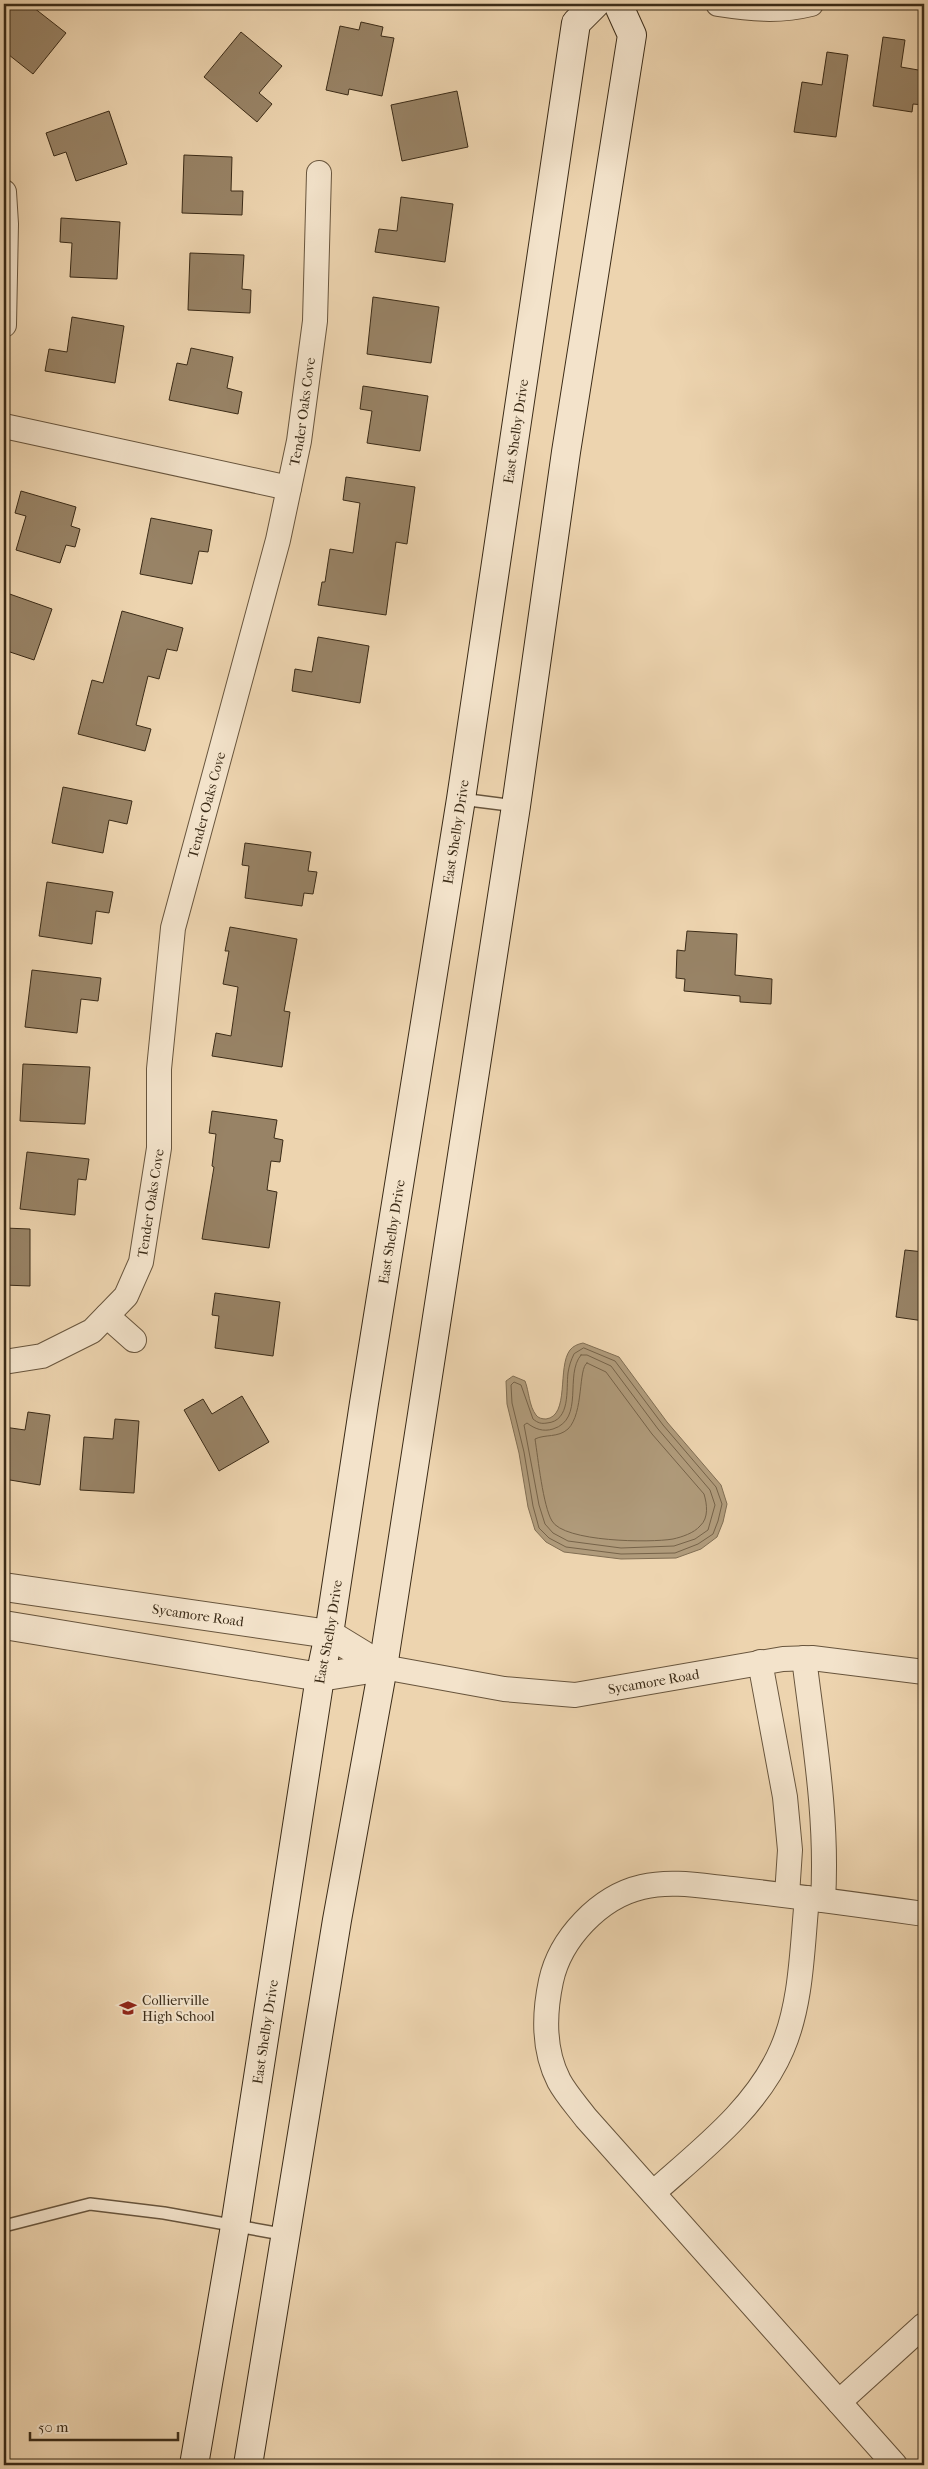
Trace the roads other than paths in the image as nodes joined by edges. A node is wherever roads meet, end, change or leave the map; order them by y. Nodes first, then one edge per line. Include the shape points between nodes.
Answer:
1 (595, 4) edge
2 (618, 4) edge
3 (718, 4) edge
4 (811, 4) edge
5 (319, 173) dead end
6 (4, 192) edge
7 (4, 325) edge
8 (4, 426) edge
9 (289, 488) junction
10 (461, 799) junction
11 (516, 806) junction
12 (107, 1316) junction
13 (134, 1340) dead end
14 (4, 1362) edge
15 (4, 1587) edge
16 (4, 1625) edge
17 (329, 1634) junction
18 (804, 1658) junction
19 (760, 1662) junction
20 (383, 1666) junction
21 (924, 1672) edge
22 (320, 1677) junction
23 (806, 1898) junction
24 (924, 1914) edge
25 (653, 2193) junction
26 (4, 2226) edge
27 (235, 2226) junction
28 (287, 2235) junction
29 (924, 2325) edge
30 (839, 2402) junction
31 (194, 2465) edge
32 (248, 2465) edge
33 (895, 2465) edge

1 - 10 main road, East Shelby Drive via 576,23
2 - 11 main road via 632,34 566,452
3 - 4 street via 756,10
5 - 9 street, Tender Oaks Cove via 315,321 299,441
6 - 7 street
8 - 9 street
9 - 12 street, Tender Oaks Cove via 278,540 173,928 159,1069 159,1148 141,1262 126,1296
10 - 11 lane
10 - 17 main road, East Shelby Drive
11 - 20 main road
12 - 13 street
12 - 14 street, Tender Oaks Cove via 92,1331 42,1356
15 - 17 main road, Sycamore Road
16 - 22 main road, Sycamore Road
17 - 20 main road, Sycamore Road
17 - 22 main road, East Shelby Drive
18 - 19 street, Sycamore Road
18 - 21 street, Sycamore Road
18 - 23 street via 823,1814 825,1858
19 - 20 street, Sycamore Road via 575,1695 504,1689
19 - 23 street via 785,1797 790,1850
20 - 22 main road, Sycamore Road
20 - 28 main road via 337,1920
22 - 27 main road, East Shelby Drive
23 - 24 street
23 - 25 street via 800,1973 782,2048 763,2084 733,2120
23 - 25 street via 667,1883 640,1887 604,1903 571,1937 553,1970 546,2008 548,2051 559,2082 586,2118
25 - 30 street
26 - 27 lane via 90,2204
27 - 28 lane
27 - 31 main road, East Shelby Drive
28 - 32 main road
29 - 30 street
30 - 33 street

